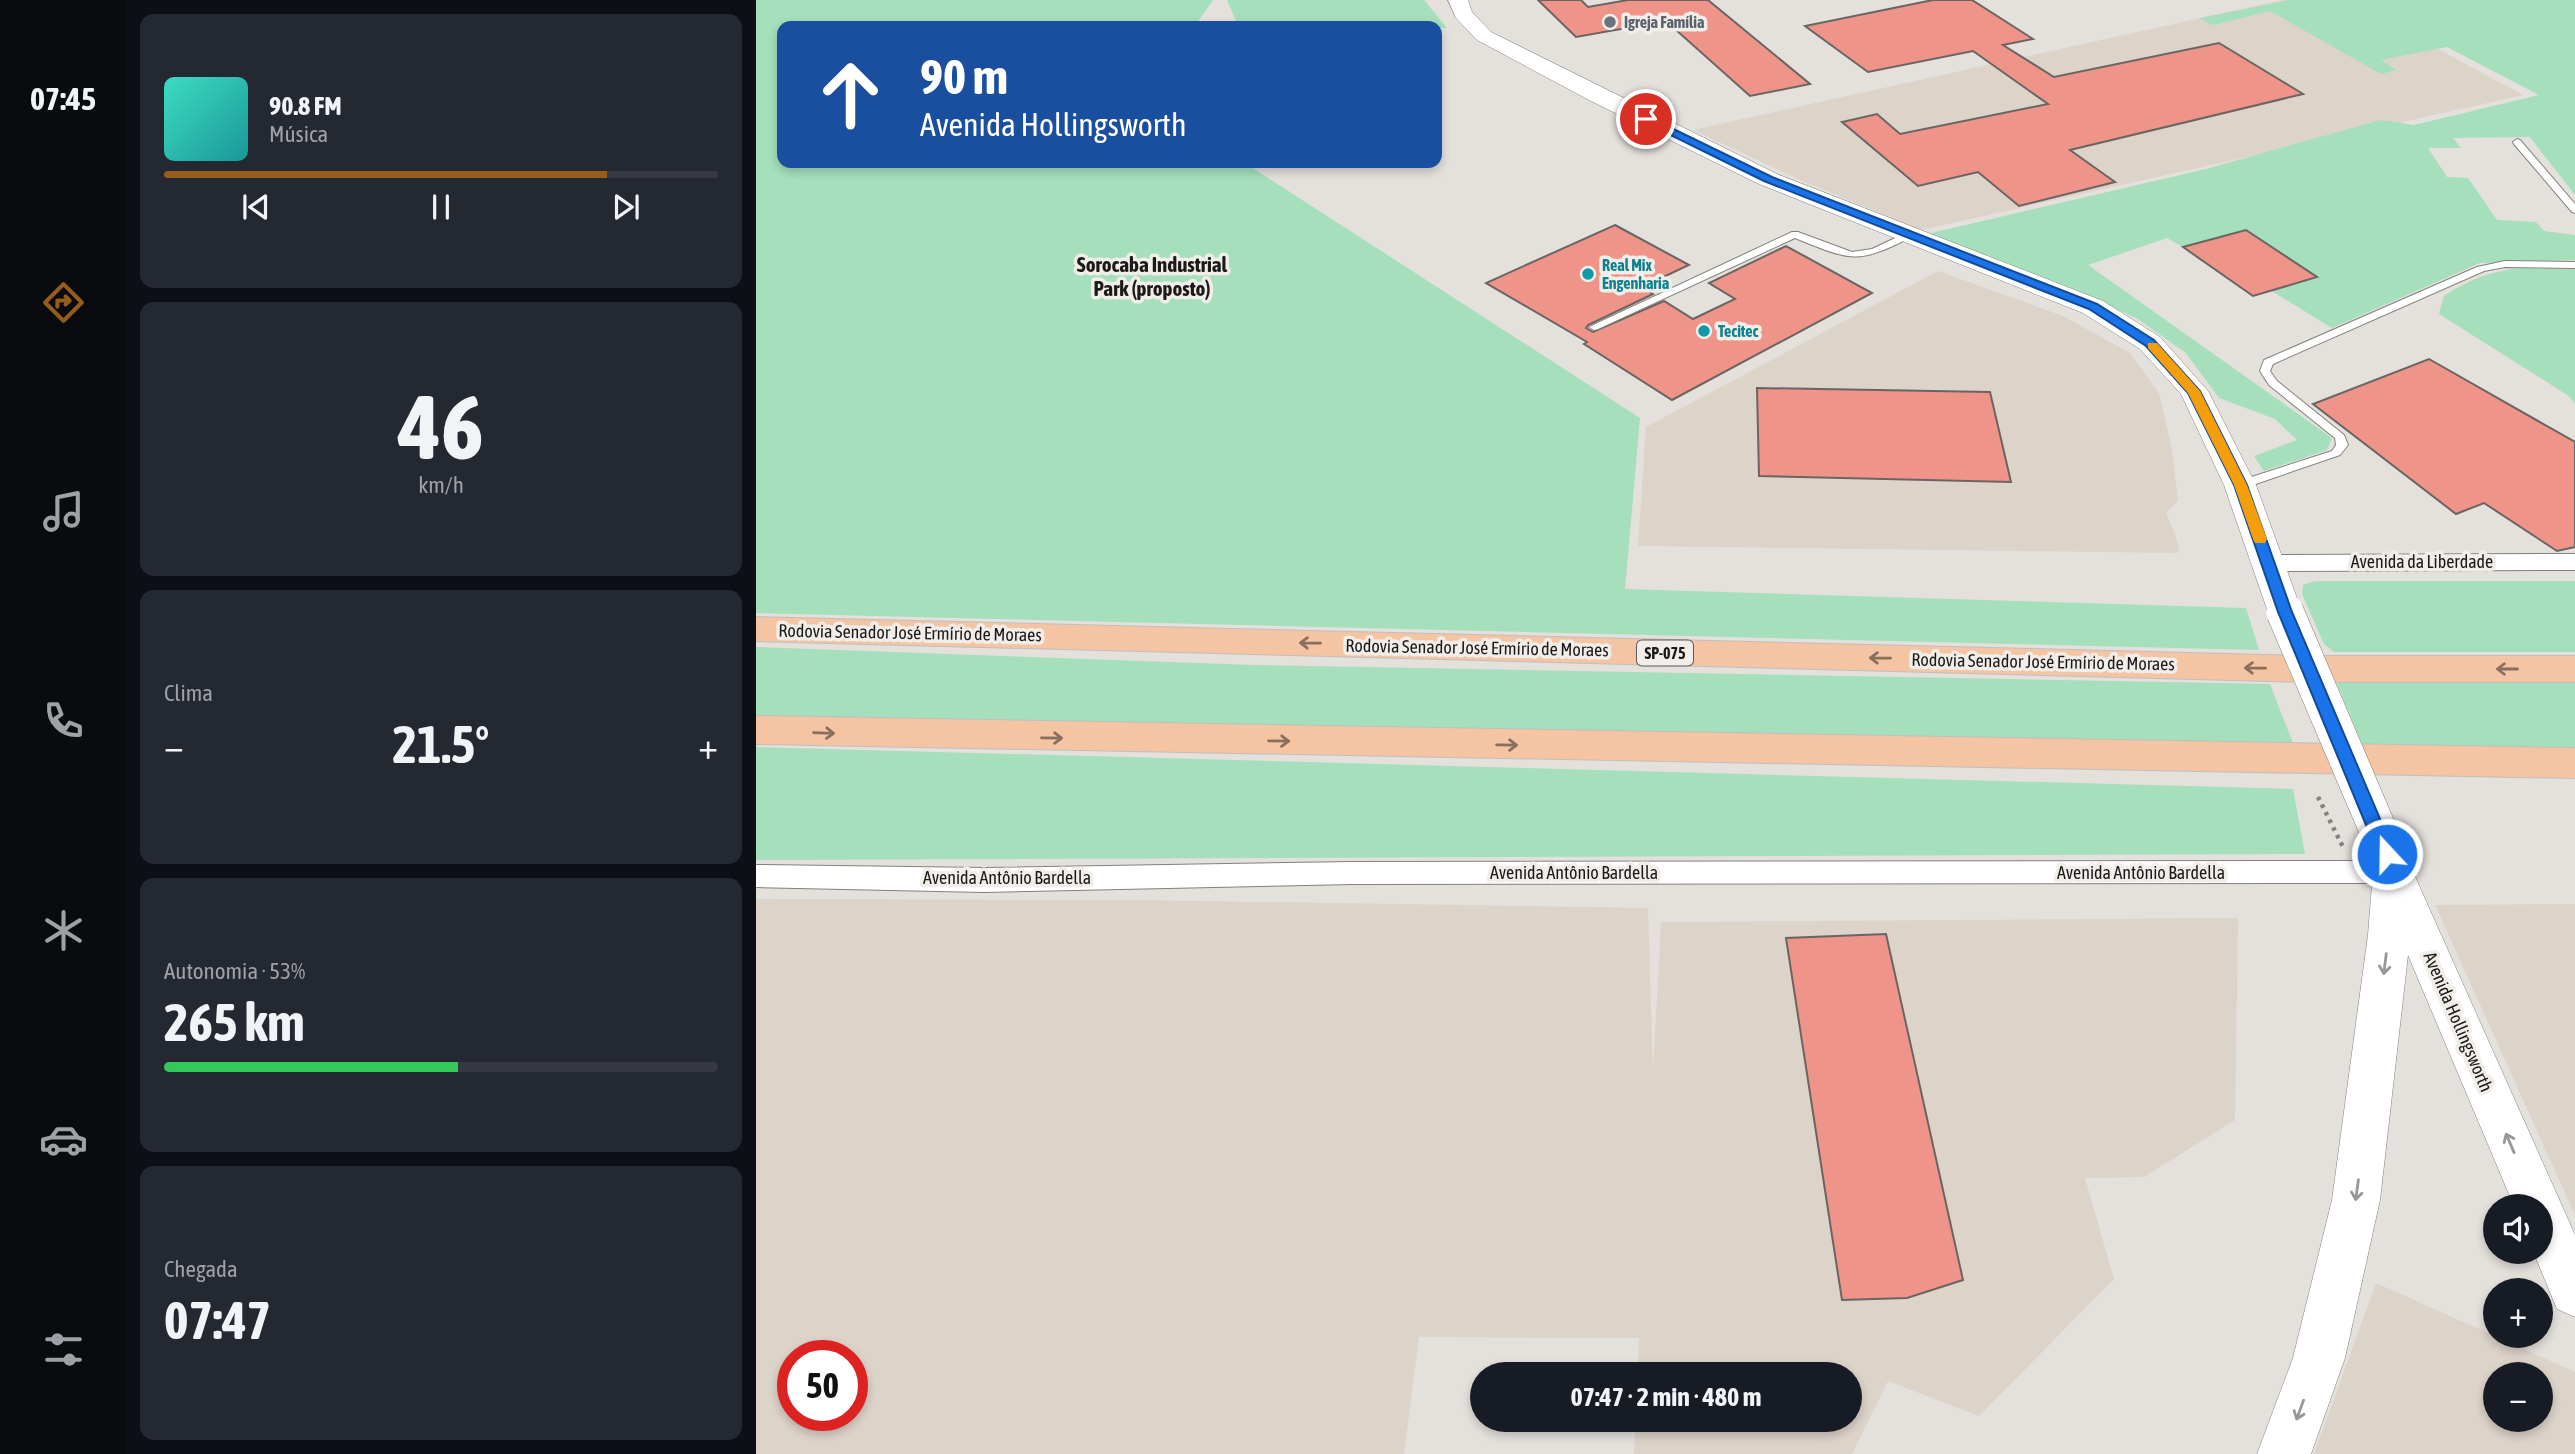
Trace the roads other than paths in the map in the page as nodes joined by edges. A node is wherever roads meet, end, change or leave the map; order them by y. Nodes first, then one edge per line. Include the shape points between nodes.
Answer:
1 (1458, 0) edge
2 (2516, 142) dead end
3 (2575, 210) edge
4 (1910, 234) junction
5 (2575, 265) edge
6 (1594, 327) dead end
7 (2240, 485) junction
8 (2575, 562) edge
9 (2269, 563) junction
10 (756, 629) edge
11 (2575, 668) edge
12 (756, 730) edge
13 (2575, 763) edge
14 (2387, 854) junction
15 (756, 876) edge
16 (2533, 1194) edge
17 (2553, 1241) edge
18 (2575, 1292) edge
19 (2284, 1454) edge

1 - 4 main road via 1463,14 1484,36 1510,52 1768,179
2 - 3 lane
4 - 6 lane via 1863,257 1795,234
4 - 7 main road via 2093,307 2150,343 2194,391
5 - 7 lane via 2505,264 2481,269 2269,362 2265,371 2273,383 2340,437 2342,445 2336,453
7 - 9 main road
8 - 9 street, Avenida da Liberdade
9 - 14 main road, Avenida Hollingsworth, bridge via 2285,612
11 -> 10 highway, Rodovia Senador José Ermírio de Moraes / SP-075 via 2309,669
12 -> 13 highway
14 - 15 street, Avenida Antônio Bardella via 984,880
16 -> 14 main road, Avenida Hollingsworth
14 -> 19 main road via 2389,935 2356,1200 2319,1358
17 - 18 main road

